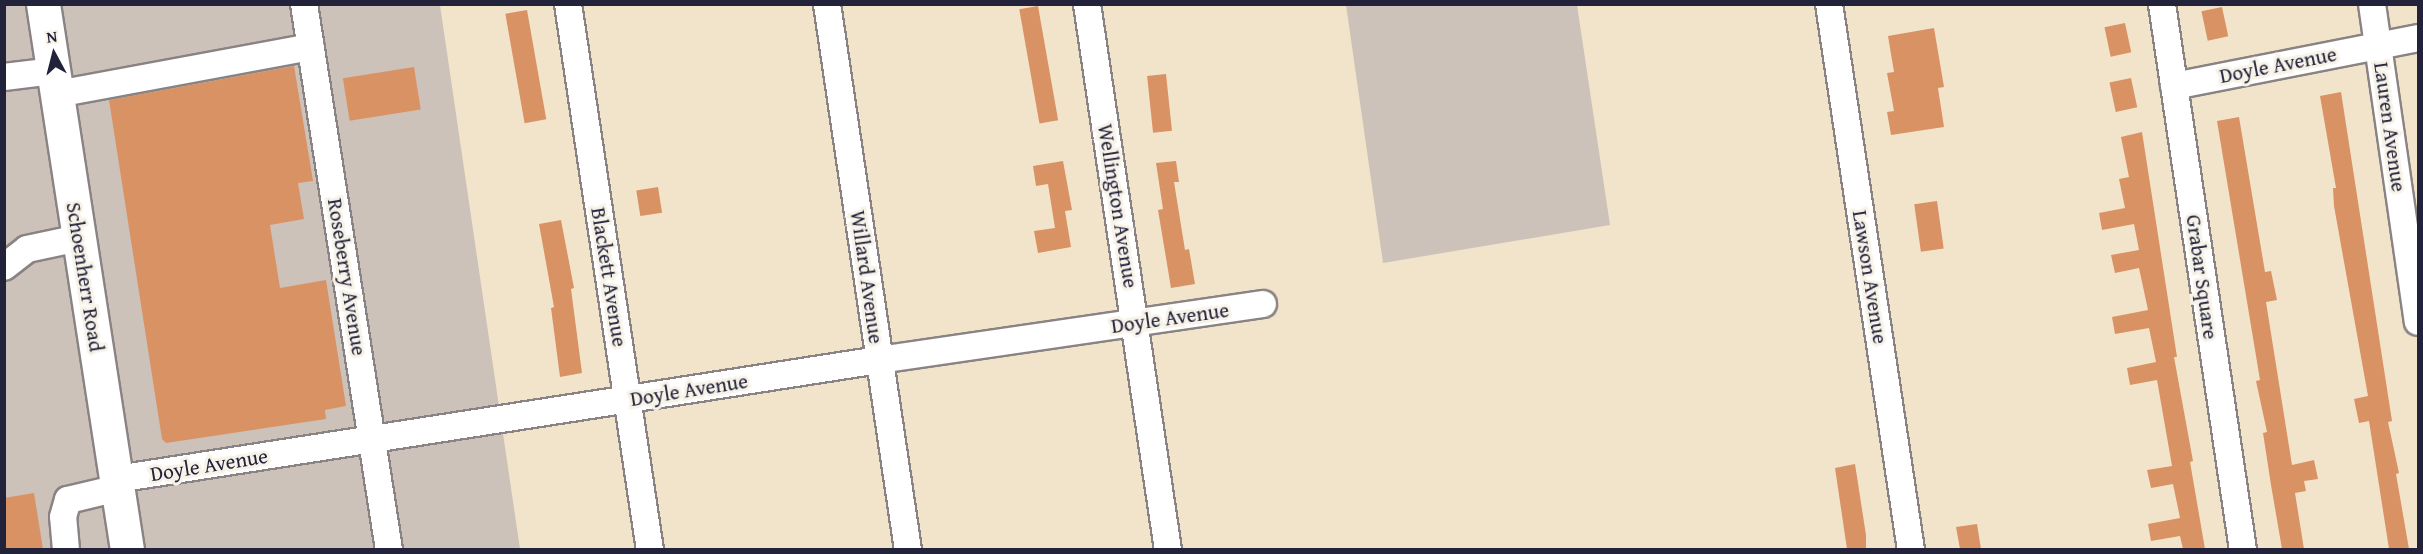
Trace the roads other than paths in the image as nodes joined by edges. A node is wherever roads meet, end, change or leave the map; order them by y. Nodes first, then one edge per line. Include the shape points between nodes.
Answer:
1 (43, 4) edge
2 (304, 4) edge
3 (568, 4) edge
4 (827, 4) edge
5 (1087, 4) edge
6 (1829, 4) edge
7 (2162, 4) edge
8 (2372, 4) edge
9 (2418, 38) edge
10 (2378, 45) junction
11 (311, 47) junction
12 (4, 77) edge
13 (55, 82) junction
14 (2174, 86) junction
15 (80, 238) junction
16 (4, 267) edge
17 (1263, 304) dead end
18 (2418, 322) edge
19 (1135, 323) junction
20 (879, 360) junction
21 (627, 400) junction
22 (372, 440) junction
23 (117, 484) junction
24 (66, 549) edge
25 (128, 549) edge
26 (389, 549) edge
27 (650, 549) edge
28 (908, 549) edge
29 (1168, 549) edge
30 (1911, 549) edge
31 (2243, 549) edge

1 - 13 main road, Schoenherr Road
2 - 11 street, Roseberry Avenue
3 - 21 street, Blackett Avenue
4 - 20 street, Willard Avenue
5 - 19 street, Wellington Avenue
6 - 30 street, Lawson Avenue
7 - 14 street, Grabar Square
8 - 10 street, Lauren Avenue
9 - 10 street, Doyle Avenue
10 - 14 street, Doyle Avenue
10 - 18 street, Lauren Avenue
11 - 13 street
11 - 22 street, Roseberry Avenue
12 - 13 street
13 - 15 main road, Schoenherr Road
14 - 31 street, Grabar Square
15 - 16 street via 27,249
15 - 23 main road, Schoenherr Road
17 - 19 street, Doyle Avenue
19 - 20 street, Doyle Avenue
19 - 29 street, Wellington Avenue
20 - 21 street, Doyle Avenue
20 - 28 street, Willard Avenue
21 - 22 street, Doyle Avenue
21 - 27 street, Blackett Avenue
22 - 23 street, Doyle Avenue
22 - 26 street, Roseberry Avenue
23 - 24 street, Doyle Avenue via 68,500 63,516
23 - 25 main road, Schoenherr Road

